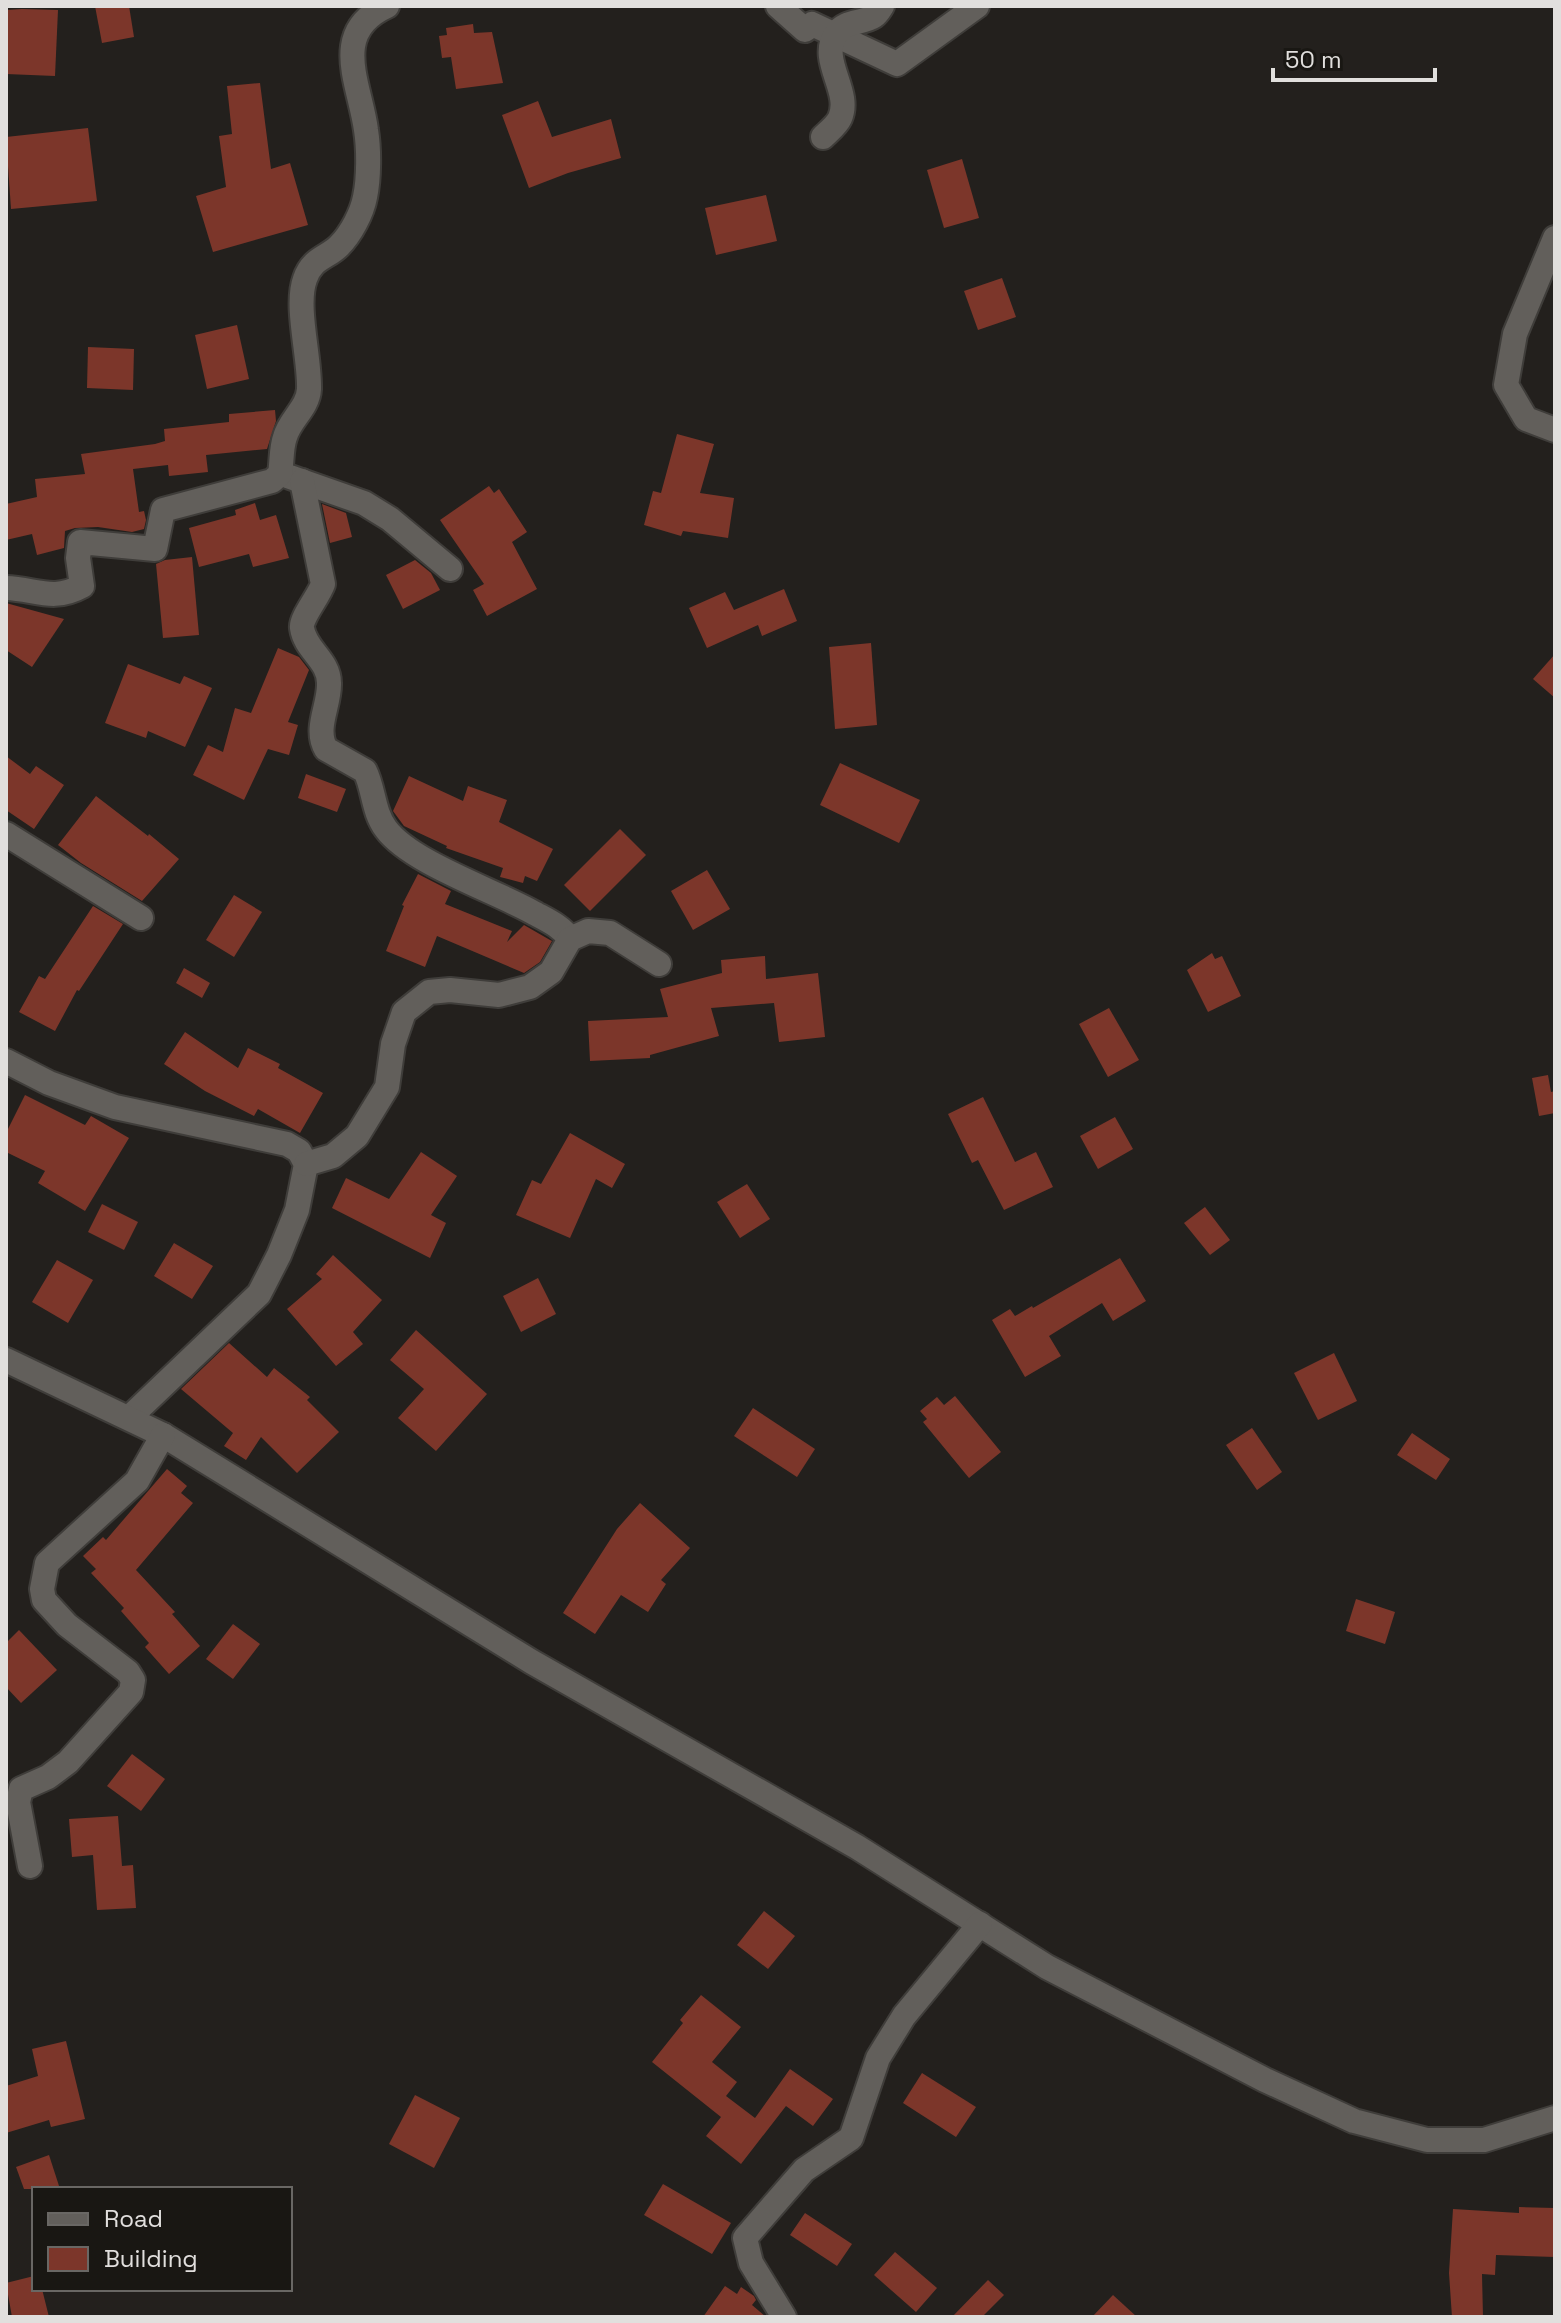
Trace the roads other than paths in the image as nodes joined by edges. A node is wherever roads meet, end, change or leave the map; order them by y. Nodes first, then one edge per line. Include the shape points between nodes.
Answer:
1 (387, 6) edge
2 (778, 6) edge
3 (882, 6) edge
4 (977, 6) edge
5 (835, 35) junction
6 (823, 137) dead end
7 (1555, 238) edge
8 (1555, 430) edge
9 (291, 477) junction
10 (450, 569) dead end
11 (6, 588) edge
12 (6, 834) edge
13 (141, 918) dead end
14 (570, 939) junction
15 (659, 964) dead end
16 (6, 1061) edge
17 (306, 1164) junction
18 (6, 1360) edge
19 (130, 1417) junction
20 (163, 1435) junction
21 (30, 1866) dead end
22 (980, 1924) junction
23 (1555, 2118) edge
24 (784, 2317) edge

1 - 9 street via 358,28 352,70 367,132 365,198 338,247 323,255 305,277 301,297 308,399 284,437
2 - 5 street via 805,30 812,24
3 - 5 street via 874,16 852,22
4 - 5 street via 897,64
5 - 6 street via 831,47 843,98 840,120
7 - 8 street via 1515,334 1506,385 1526,419
9 - 10 street via 364,503
9 - 11 street via 163,510 155,549 80,542 82,586 72,592 48,596
9 - 14 street via 323,584 302,628 328,672 320,730 326,749 365,771 384,827 400,844 564,930
12 - 13 street
14 - 15 street via 588,931 610,933
14 - 17 street via 551,972 530,987 499,995 429,992 404,1012 387,1087 374,1110 357,1136 333,1156
16 - 17 street via 115,1107 287,1144
17 - 19 street via 297,1210 259,1294
18 - 19 street
19 - 20 street
20 - 21 street via 137,1481 47,1563 44,1600 133,1680 131,1692 68,1762 21,1789 18,1802
20 - 22 street via 532,1662 857,1847
22 - 23 street via 1047,1967 1354,2121 1427,2140 1484,2140
22 - 24 street via 904,2016 878,2058 851,2138 804,2170 745,2238 751,2263

